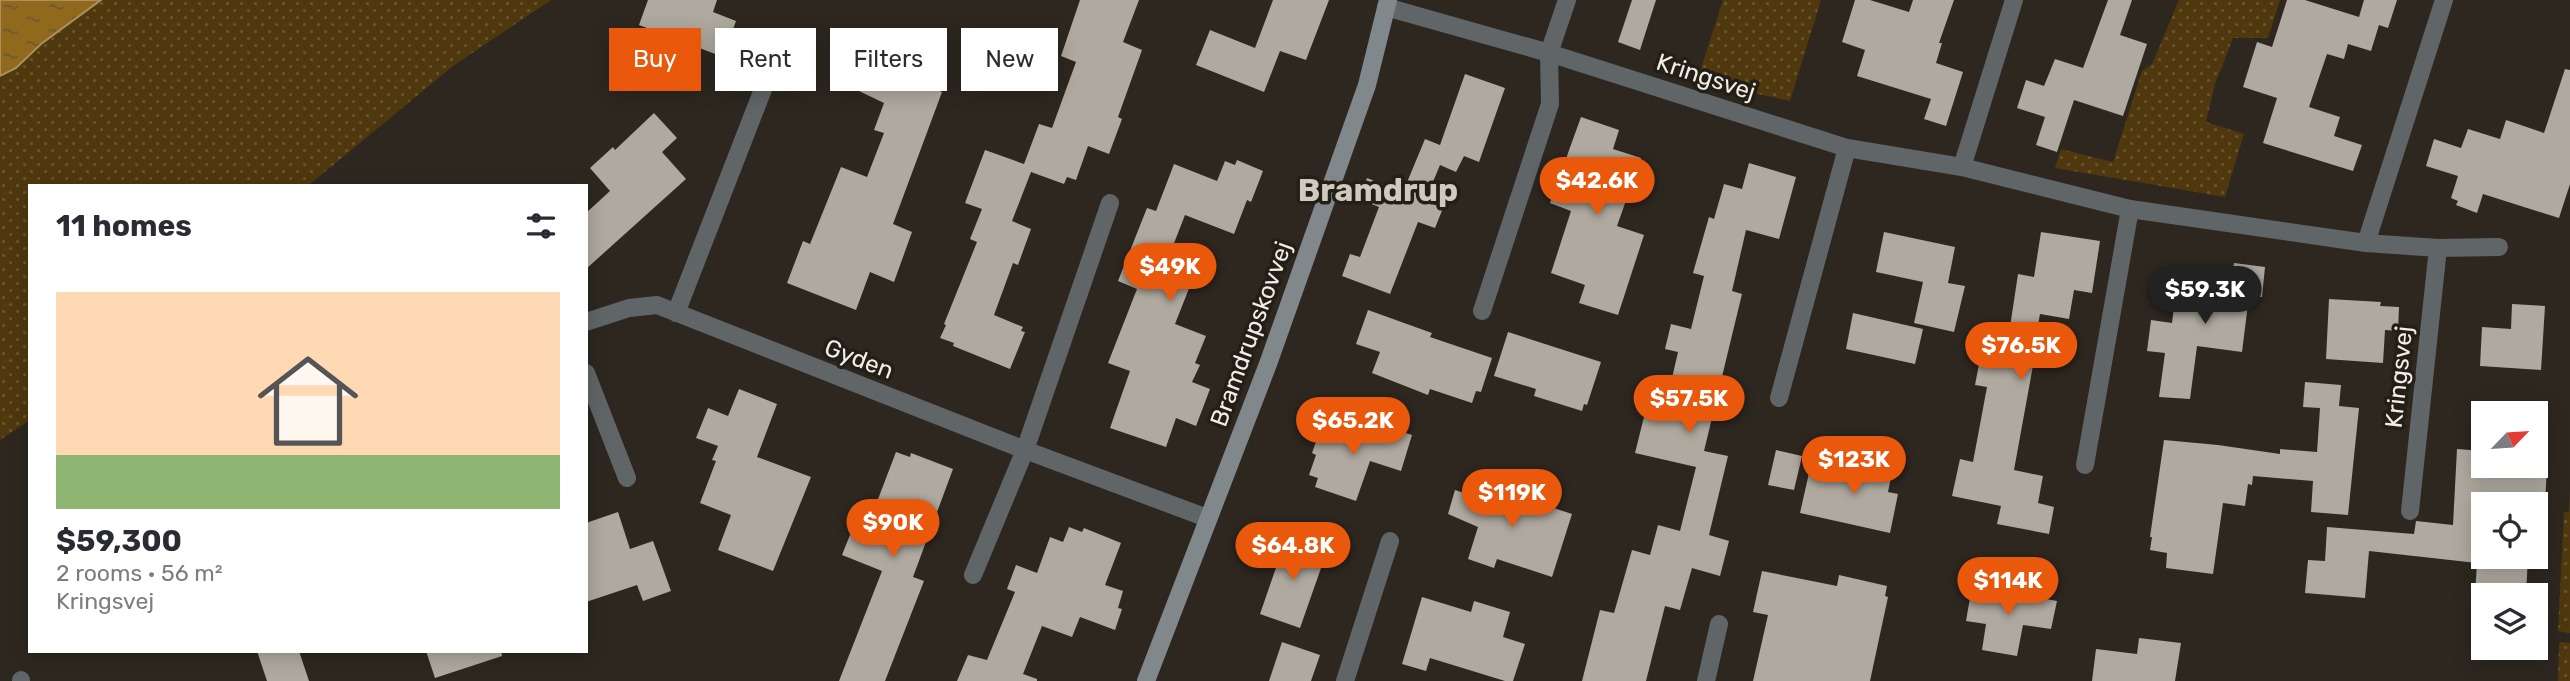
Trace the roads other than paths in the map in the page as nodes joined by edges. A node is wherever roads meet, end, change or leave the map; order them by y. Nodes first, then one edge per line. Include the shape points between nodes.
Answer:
1 (1567, 0) edge
2 (2014, 0) edge
3 (2444, 0) edge
4 (1387, 3) edge
5 (1549, 52) junction
6 (761, 91) edge
7 (1847, 148) junction
8 (1962, 167) junction
9 (1110, 203) dead end
10 (2130, 209) junction
11 (2366, 243) junction
12 (2499, 247) dead end
13 (2438, 248) junction
14 (1482, 311) dead end
15 (676, 313) junction
16 (588, 321) edge
17 (588, 378) edge
18 (1779, 398) dead end
19 (1025, 450) junction
20 (2085, 465) dead end
21 (627, 478) dead end
22 (2410, 511) dead end
23 (1207, 517) junction
24 (1390, 541) dead end
25 (974, 575) dead end
26 (1719, 624) dead end
27 (1146, 681) edge
28 (1345, 681) edge
29 (1706, 681) edge

1 - 5 street
2 - 8 street
3 - 11 street
4 - 5 street, Kringsvej
4 - 23 street, Bramdrupskovvej via 1367,85 1268,365
5 - 7 street, Kringsvej
5 - 14 street via 1550,104
6 - 15 street
7 - 8 street, Kringsvej
7 - 18 street
8 - 10 street, Kringsvej
9 - 19 street
10 - 11 street, Kringsvej
10 - 20 street
11 - 13 street, Kringsvej
12 - 13 street, Kringsvej
13 - 22 street, Kringsvej
15 - 16 street, Gyden via 657,305 629,308
15 - 19 street, Gyden
17 - 21 street
19 - 23 street, Gyden
19 - 25 street
23 - 27 street, Bramdrupskovvej
24 - 28 street
26 - 29 street

